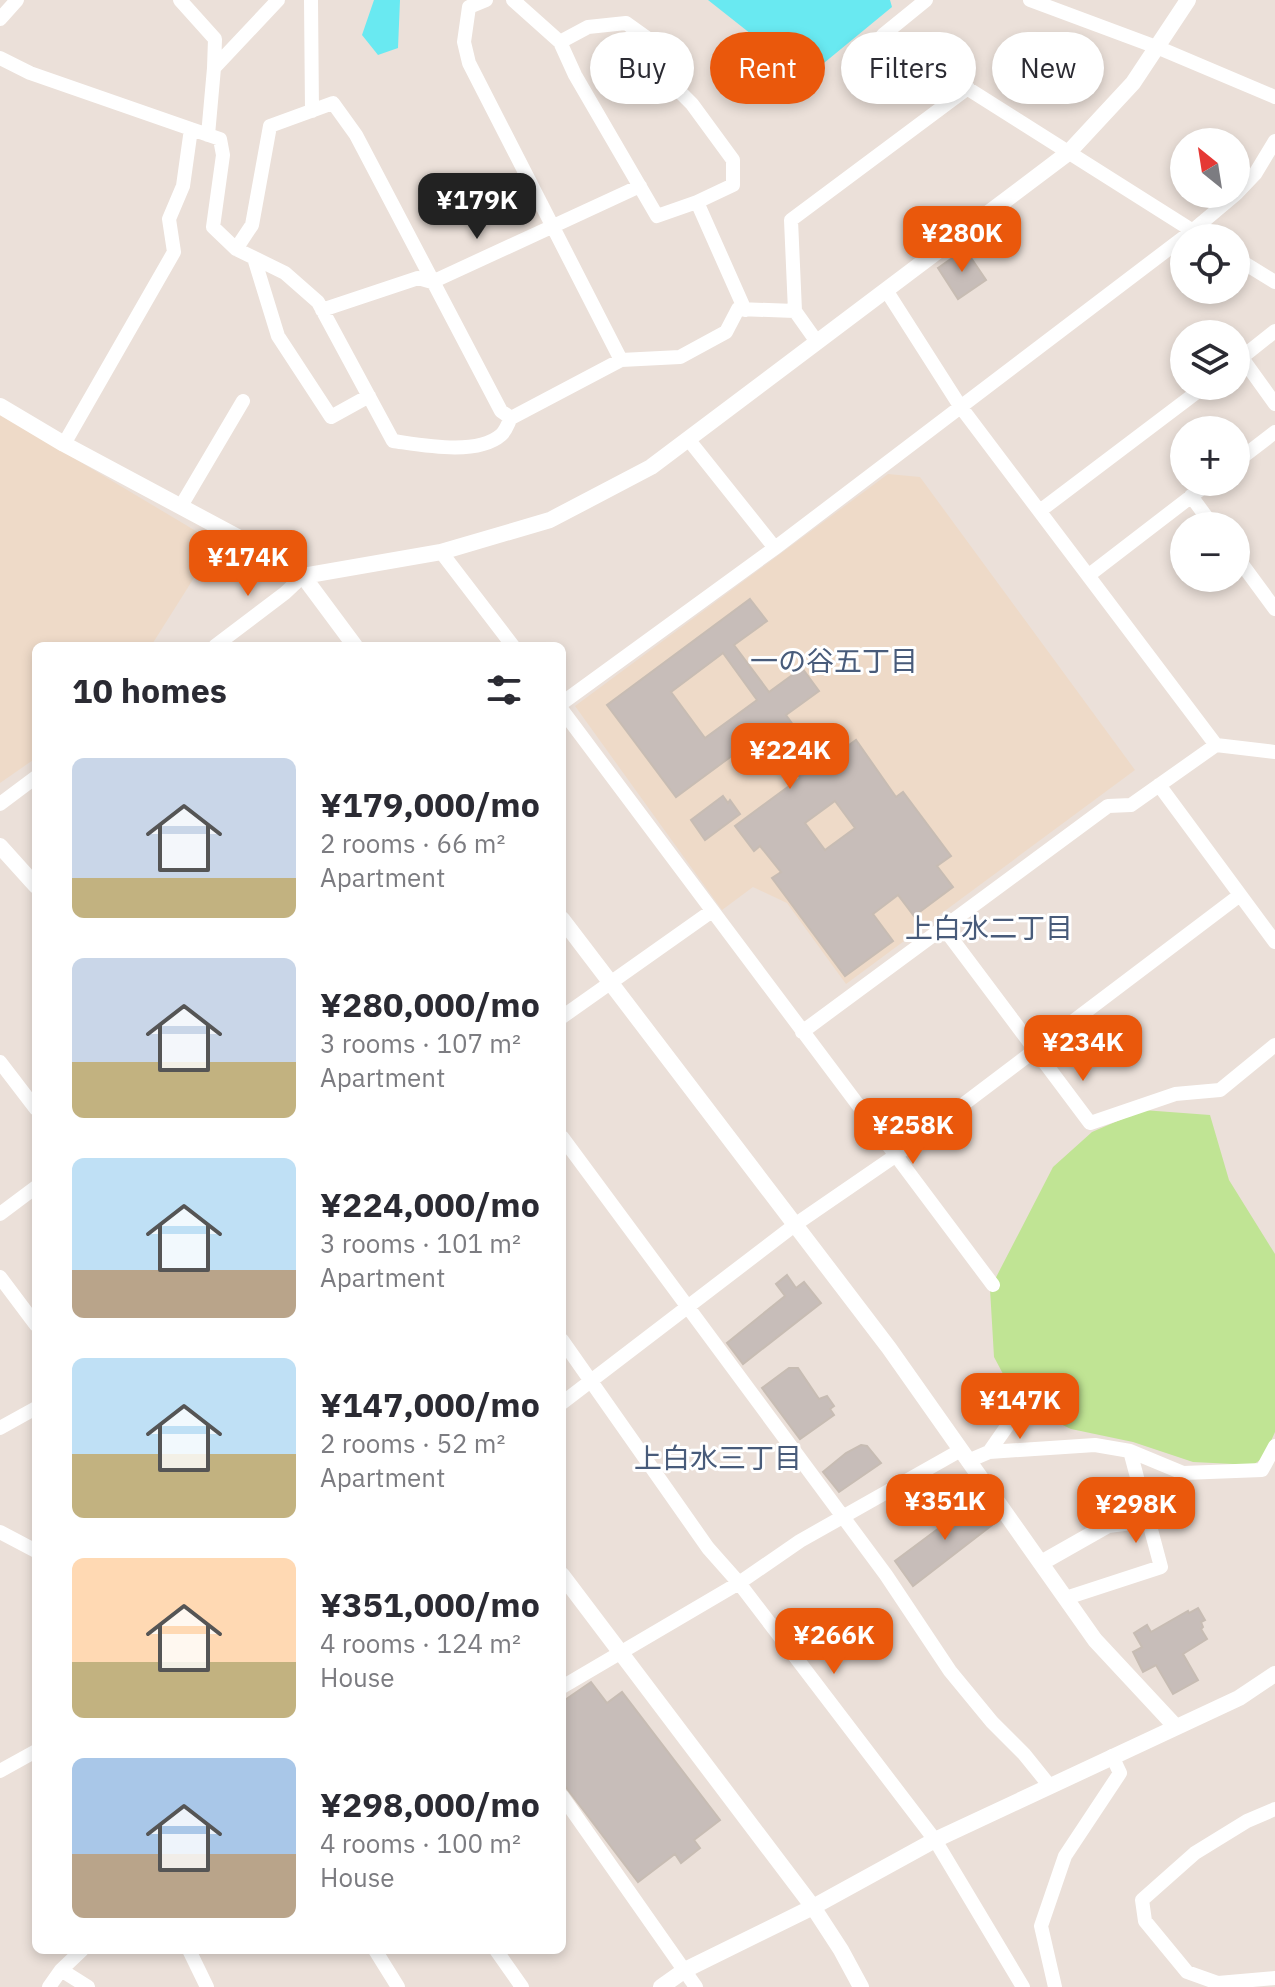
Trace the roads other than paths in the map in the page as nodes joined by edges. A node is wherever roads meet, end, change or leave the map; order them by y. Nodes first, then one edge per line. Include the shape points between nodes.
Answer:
1 (17, 0) edge
2 (180, 0) edge
3 (278, 0) edge
4 (311, 0) edge
5 (486, 0) edge
6 (513, 0) edge
7 (926, 0) edge
8 (1030, 0) edge
9 (1188, 0) edge
10 (0, 19) edge
11 (887, 32) edge
12 (560, 42) junction
13 (1159, 48) junction
14 (0, 58) edge
15 (214, 68) junction
16 (976, 93) edge
17 (1275, 97) edge
18 (947, 104) edge
19 (312, 111) junction
20 (191, 129) junction
21 (208, 135) junction
22 (1275, 141) edge
23 (1068, 153) junction
24 (1250, 179) edge
25 (640, 186) junction
26 (697, 202) junction
27 (1223, 208) edge
28 (1182, 224) edge
29 (1208, 224) edge
30 (552, 228) junction
31 (236, 249) junction
32 (1170, 254) edge
33 (254, 258) junction
34 (1250, 267) edge
35 (432, 282) junction
36 (1275, 282) edge
37 (886, 290) junction
38 (322, 310) junction
39 (745, 310) junction
40 (795, 311) junction
41 (1275, 331) edge
42 (817, 342) junction
43 (1250, 351) edge
44 (621, 360) junction
45 (1250, 373) edge
46 (369, 396) junction
47 (1186, 400) edge
48 (243, 401) dead end
49 (1275, 404) edge
50 (0, 406) edge
51 (960, 406) junction
52 (511, 418) junction
53 (1275, 432) edge
54 (688, 439) junction
55 (64, 444) junction
56 (1250, 451) edge
57 (1191, 496) joint
58 (181, 506) junction
59 (1041, 510) junction
60 (1203, 512) edge
61 (775, 548) junction
62 (441, 552) junction
63 (1089, 575) junction
64 (1250, 575) edge
65 (303, 576) junction
66 (1275, 609) edge
67 (220, 642) edge
68 (352, 642) edge
69 (510, 642) edge
70 (566, 700) edge
71 (566, 715) edge
72 (1216, 745) junction
73 (1275, 752) edge
74 (32, 780) edge
75 (1159, 785) junction
76 (0, 804) edge
77 (0, 846) edge
78 (32, 882) edge
79 (1240, 895) junction
80 (712, 911) junction
81 (566, 924) edge
82 (943, 927) junction
83 (1275, 942) edge
84 (611, 983) junction
85 (566, 1014) edge
86 (802, 1032) junction
87 (1275, 1045) edge
88 (1034, 1051) junction
89 (0, 1062) edge
90 (32, 1101) edge
91 (566, 1142) edge
92 (895, 1156) junction
93 (32, 1190) edge
94 (0, 1214) edge
95 (796, 1224) junction
96 (0, 1277) edge
97 (993, 1285) dead end
98 (689, 1305) junction
99 (32, 1320) edge
100 (566, 1346) edge
101 (591, 1382) junction
102 (566, 1400) edge
103 (1019, 1409) dead end
104 (32, 1410) edge
105 (0, 1428) edge
106 (1275, 1446) edge
107 (1130, 1451) junction
108 (989, 1452) junction
109 (965, 1456) junction
110 (1268, 1474) edge
111 (844, 1518) junction
112 (1148, 1520) junction
113 (0, 1532) edge
114 (32, 1549) edge
115 (1041, 1563) junction
116 (566, 1580) edge
117 (739, 1583) junction
118 (1066, 1598) junction
119 (621, 1653) junction
120 (1275, 1674) edge
121 (566, 1685) edge
122 (1176, 1727) junction
123 (32, 1753) edge
124 (1112, 1756) junction
125 (0, 1771) edge
126 (1049, 1785) junction
127 (566, 1802) edge
128 (1275, 1809) edge
129 (935, 1840) junction
130 (813, 1907) junction
131 (78, 1954) edge
132 (191, 1954) edge
133 (377, 1954) edge
134 (499, 1954) edge
135 (61, 1970) junction
136 (685, 1970) junction
137 (1275, 1978) edge
138 (49, 1987) edge
139 (88, 1987) edge
140 (207, 1987) edge
141 (398, 1987) edge
142 (522, 1987) edge
143 (661, 1987) edge
144 (696, 1987) edge
145 (861, 1987) edge
146 (1023, 1987) edge
147 (1055, 1987) edge

1 - 10 street
2 - 15 street via 215,39
3 - 15 street
4 - 19 street
5 - 30 street via 469,7 464,42 469,63
6 - 12 street
7 - 11 street
8 - 13 street
9 - 13 street
12 - 25 street
12 - 26 street via 588,27 626,23 647,38 672,84 733,160 733,185
13 - 17 street
13 - 23 street
14 - 20 street
15 - 21 street
16 - 23 street
18 - 40 street via 791,220
19 - 31 street via 270,126 252,225
19 - 35 street via 333,103 356,135
20 - 21 street
20 - 55 street via 183,186 169,219 174,252
21 - 31 street via 220,139 223,155 213,227
22 - 24 street
23 - 28 street
23 - 37 street
25 - 26 street via 657,216
25 - 30 street
26 - 39 street
27 - 29 street
30 - 35 street
30 - 44 street
31 - 33 street
32 - 51 street
33 - 38 street via 285,273
33 - 46 street via 278,336 331,417
34 - 36 street
35 - 38 street via 418,278
35 - 52 street via 501,411
37 - 42 street
37 - 51 street
38 - 46 street
39 - 40 street
39 - 44 street via 738,309 726,332 680,357
40 - 42 street
41 - 43 street
42 - 54 street
44 - 52 street
45 - 49 street
46 - 52 street via 393,441 481,445 503,434
47 - 59 street
48 - 58 street
50 - 55 street
51 - 59 street
51 - 61 street
53 - 56 street
54 - 61 street
54 - 62 street via 651,467 550,520
55 - 58 street
57 - 60 street
57 - 63 street
58 - 65 street
59 - 63 street
61 - 70 street
62 - 65 street
62 - 69 street
63 - 72 street
64 - 66 street
65 - 67 street
65 - 68 street
71 - 80 street
72 - 73 street
72 - 75 street
74 - 76 street
75 - 79 street
75 - 82 street via 1131,805 1108,806
77 - 78 street
79 - 83 street
79 - 88 street
80 - 84 street
80 - 86 street
81 - 84 street
82 - 86 street
82 - 88 street
84 - 85 street
84 - 95 street
86 - 92 street
87 - 88 street via 1220,1090 1175,1094 1090,1123
88 - 92 street
89 - 90 street
91 - 98 street
92 - 95 street
92 - 97 street
93 - 94 street
95 - 98 street
95 - 109 street
96 - 99 street
98 - 101 street
98 - 111 street
100 - 101 street
101 - 102 street
101 - 117 street via 708,1548
103 - 108 street
104 - 105 street
106 - 110 street
107 - 108 street via 1095,1445
107 - 110 street via 1183,1473
107 - 112 street
108 - 109 street
109 - 111 street
109 - 115 street
111 - 117 street
111 - 126 street via 950,1671
112 - 115 street via 1108,1525
112 - 118 street via 1161,1567
113 - 114 street
115 - 118 street
116 - 119 street
117 - 119 street
117 - 129 street
118 - 122 street via 1095,1640
119 - 121 street
119 - 130 street
120 - 122 street via 1239,1698
122 - 124 street
123 - 125 street
124 - 126 street
124 - 147 street via 1120,1773 1065,1856 1041,1926
126 - 129 street
127 - 136 street
128 - 137 street via 1195,1853 1142,1900 1145,1921 1187,1972 1218,1983
129 - 130 street
129 - 146 street
130 - 136 street
130 - 145 street
131 - 135 street
132 - 140 street
133 - 141 street
134 - 142 street
135 - 138 street
135 - 139 street
136 - 143 street
136 - 144 street

